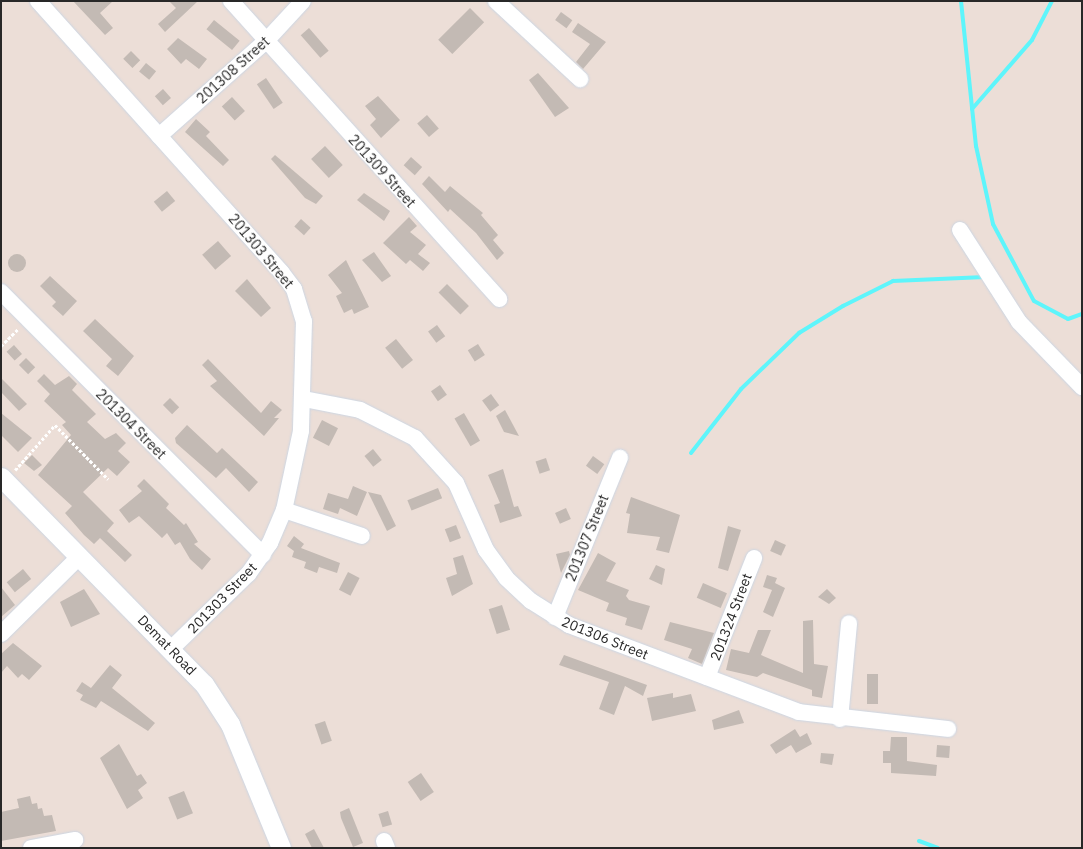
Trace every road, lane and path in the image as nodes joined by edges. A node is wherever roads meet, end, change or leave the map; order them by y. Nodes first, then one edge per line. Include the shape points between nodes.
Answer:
1 (38, 1) edge
2 (231, 1) edge
3 (303, 1) edge
4 (496, 1) edge
5 (266, 41) junction
6 (580, 79) dead end
7 (159, 136) junction
8 (960, 230) dead end
9 (1, 292) edge
10 (499, 299) dead end
11 (28, 319) junction
12 (1, 346) edge
13 (1082, 387) edge
14 (304, 398) junction
15 (620, 458) dead end
16 (3, 479) edge
17 (108, 479) dead end
18 (284, 510) junction
19 (362, 536) dead end
20 (263, 555) junction
21 (80, 556) junction
22 (754, 558) dead end
23 (555, 617) junction
24 (850, 623) dead end
25 (1, 634) edge
26 (172, 648) junction
27 (707, 677) junction
28 (840, 719) junction
29 (948, 729) dead end
30 (75, 840) dead end
31 (31, 848) edge
32 (281, 848) edge

1 - 7 street, 201303 Street
2 - 5 street, 201309 Street
3 - 5 street, 201308 Street
4 - 6 street
5 - 7 street, 201308 Street
5 - 10 street, 201309 Street
7 - 14 street, 201303 Street via 294,289 306,342
8 - 13 street via 1019,322
9 - 11 street, 201304 Street
11 - 12 path
11 - 20 street, 201304 Street
14 - 18 street, 201303 Street via 301,431
14 - 23 street, 201306 Street via 340,404 377,416 432,453 456,483 486,550 506,578 531,602
15 - 23 street, 201307 Street
16 - 17 path via 55,425
16 - 21 street, Demat Road
18 - 19 street
18 - 20 street, 201303 Street
20 - 26 street, 201303 Street
21 - 25 street
21 - 26 street, Demat Road
22 - 27 street, 201324 Street
23 - 27 street, 201306 Street
24 - 28 street
26 - 32 street, Demat Road via 204,684 230,724
27 - 28 street, 201306 Street via 799,712
28 - 29 street, 201306 Street
30 - 31 street

